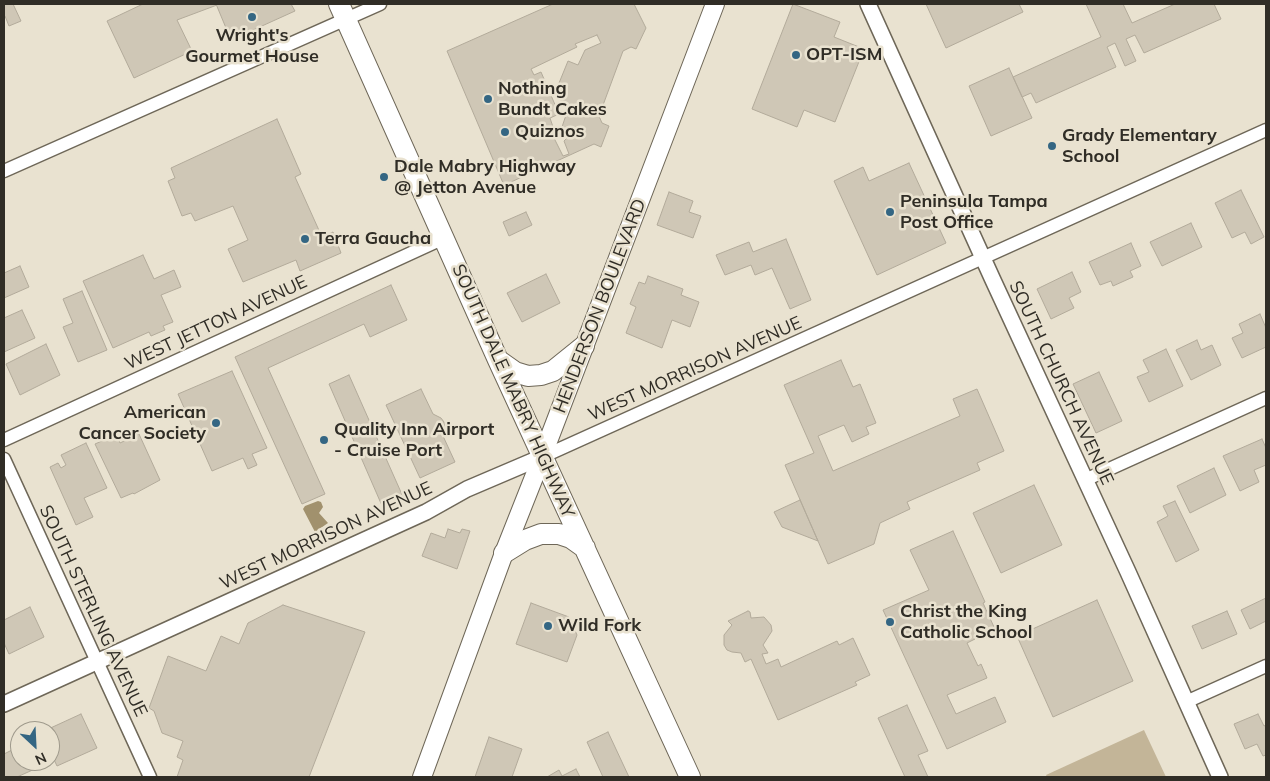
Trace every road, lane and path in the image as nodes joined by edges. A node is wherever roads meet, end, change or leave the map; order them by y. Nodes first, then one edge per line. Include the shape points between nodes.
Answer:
1 (380, 4) edge
2 (715, 4) edge
3 (868, 4) edge
4 (342, 11) edge
5 (1266, 130) edge
6 (4, 171) edge
7 (444, 238) junction
8 (983, 258) junction
9 (584, 346) junction
10 (498, 360) junction
11 (1266, 398) edge
12 (4, 440) edge
13 (542, 458) junction
14 (4, 459) edge
15 (1085, 480) junction
16 (585, 548) junction
17 (504, 553) junction
18 (97, 662) junction
19 (1266, 666) edge
20 (1186, 702) junction
21 (4, 704) edge
22 (150, 777) edge
23 (422, 777) edge
24 (690, 777) edge
25 (1220, 777) edge

1 - 4 street
2 - 9 main road, HENDERSON BOULEVARD
3 - 8 street, SOUTH CHURCH AVENUE
4 - 6 street
4 - 7 main road, SOUTH DALE MABRY HIGHWAY
5 - 8 street, WEST MORRISON AVENUE
7 - 10 main road, SOUTH DALE MABRY HIGHWAY
7 - 12 street, WEST JETTON AVENUE
8 - 13 street, WEST MORRISON AVENUE
8 - 15 street, SOUTH CHURCH AVENUE
9 - 10 main road via 553,371 541,375 515,372
9 - 13 main road, HENDERSON BOULEVARD
10 - 13 main road, SOUTH DALE MABRY HIGHWAY
11 - 15 street
13 - 16 main road, SOUTH DALE MABRY HIGHWAY
13 - 17 main road, HENDERSON BOULEVARD
13 - 18 street, WEST MORRISON AVENUE via 467,489 426,512
14 - 18 street, SOUTH STERLING AVENUE
15 - 20 street, SOUTH CHURCH AVENUE
16 - 17 main road via 572,538 541,534
16 - 24 main road, SOUTH DALE MABRY HIGHWAY
17 - 23 main road, HENDERSON BOULEVARD
18 - 21 street, WEST MORRISON AVENUE
18 - 22 street, SOUTH STERLING AVENUE
19 - 20 street
20 - 25 street, SOUTH CHURCH AVENUE

